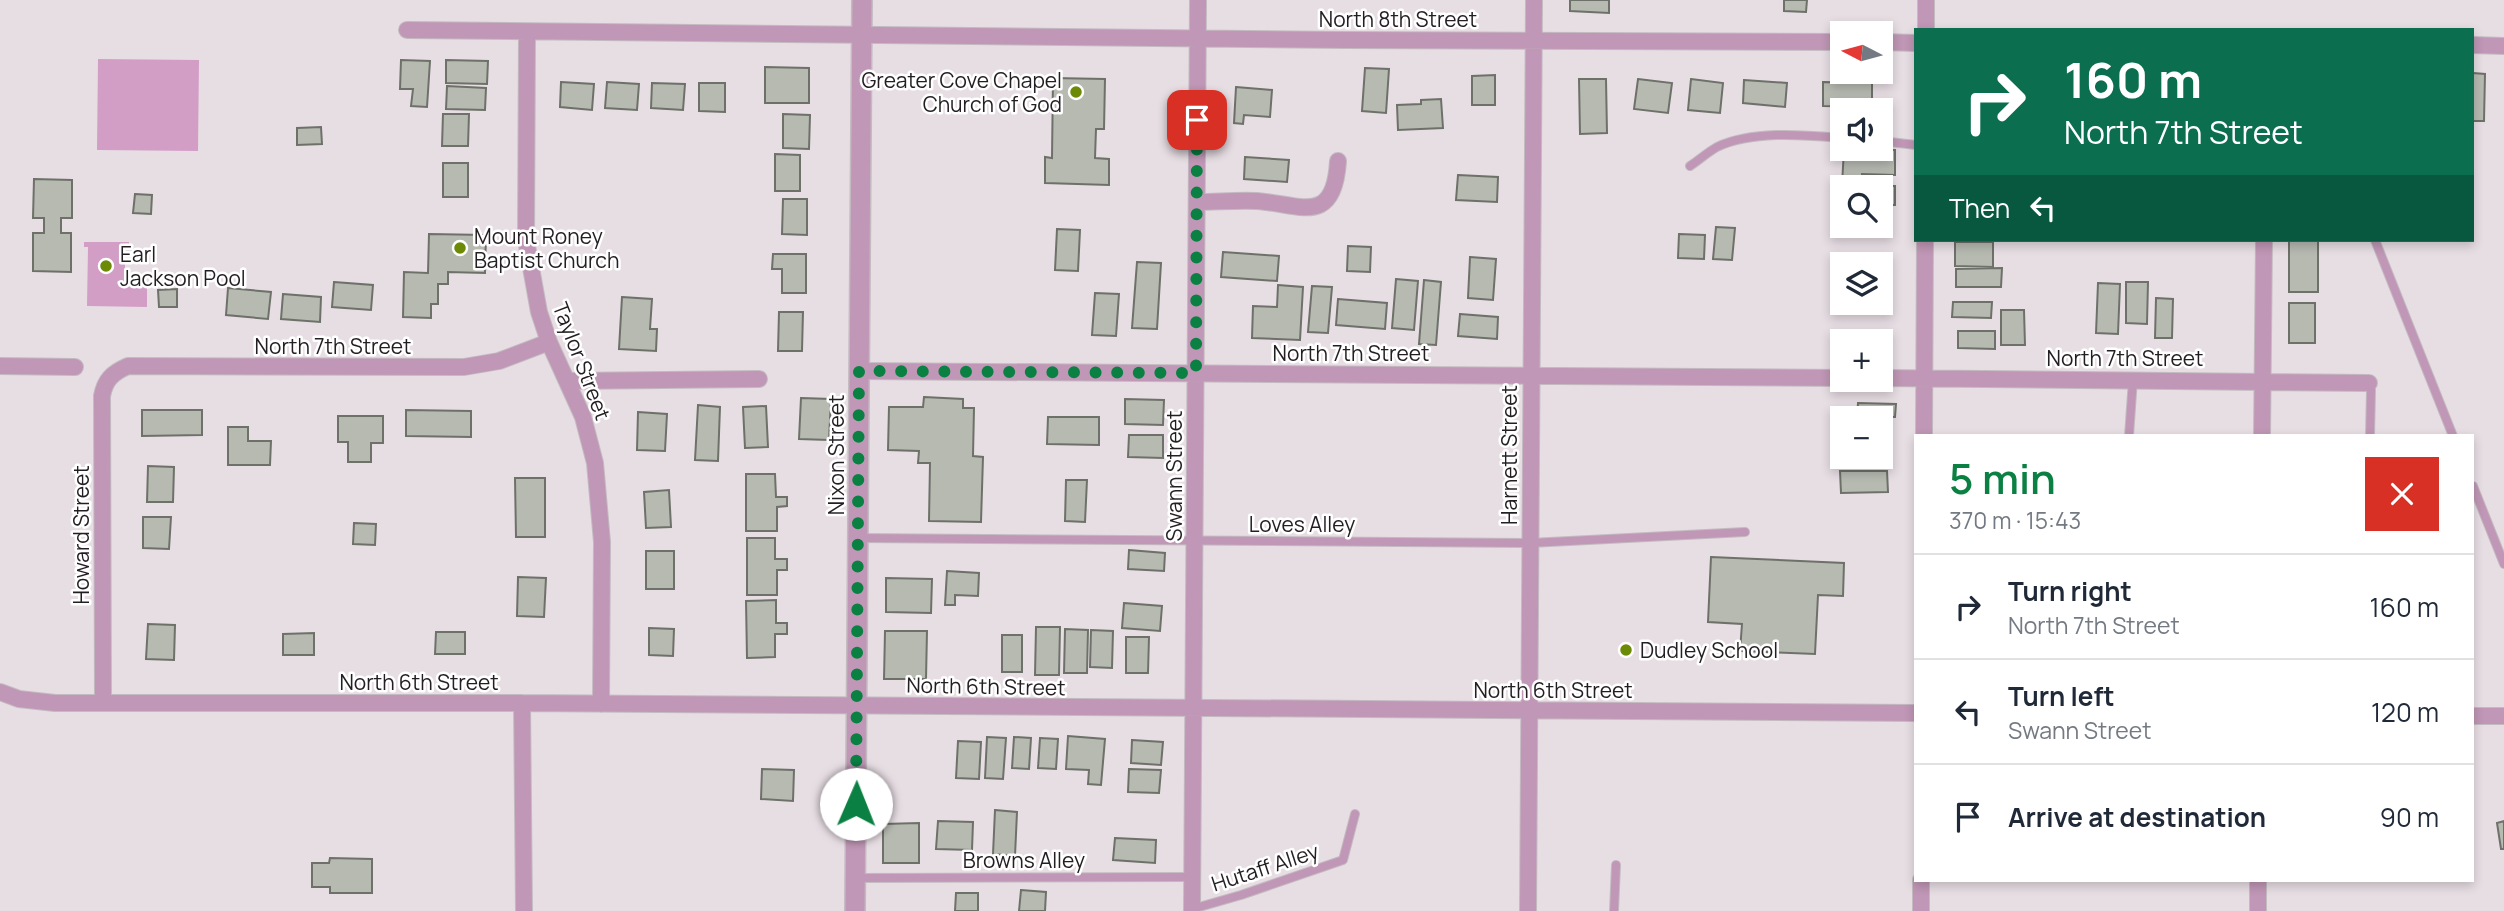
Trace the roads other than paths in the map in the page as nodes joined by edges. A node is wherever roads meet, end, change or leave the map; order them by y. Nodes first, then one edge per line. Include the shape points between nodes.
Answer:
1 (862, 0) edge
2 (1198, 0) edge
3 (1534, 0) edge
4 (1926, 0) edge
5 (1926, 28) edge
6 (407, 30) dead end
7 (527, 32) junction
8 (862, 35) junction
9 (1197, 38) junction
10 (1533, 40) junction
11 (1830, 42) edge
12 (1894, 43) edge
13 (1914, 43) edge
14 (2474, 46) edge
15 (2504, 46) edge
16 (1830, 137) edge
17 (1893, 142) edge
18 (1914, 145) edge
19 (1338, 161) dead end
20 (1690, 166) dead end
21 (1197, 202) junction
22 (1925, 242) edge
23 (2264, 242) edge
24 (2376, 242) edge
25 (549, 342) junction
26 (0, 366) edge
27 (75, 367) dead end
28 (859, 371) junction
29 (114, 372) joint
30 (1196, 373) junction
31 (1531, 374) junction
32 (1830, 378) edge
33 (1893, 378) edge
34 (759, 379) dead end
35 (1924, 379) junction
36 (2133, 379) junction
37 (2263, 380) junction
38 (568, 381) junction
39 (2369, 383) joint
40 (1924, 434) edge
41 (2129, 434) edge
42 (2262, 434) edge
43 (2370, 434) edge
44 (2452, 434) edge
45 (2474, 489) edge
46 (1745, 532) dead end
47 (858, 537) junction
48 (1194, 541) junction
49 (1530, 543) junction
50 (2504, 564) edge
51 (0, 692) edge
52 (103, 702) junction
53 (522, 703) junction
54 (601, 704) junction
55 (857, 706) junction
56 (1194, 708) junction
57 (1529, 711) junction
58 (1914, 713) edge
59 (2474, 716) edge
60 (2502, 716) edge
61 (1354, 814) dead end
62 (1616, 866) dead end
63 (1192, 877) junction
64 (855, 878) junction
65 (1921, 882) edge
66 (2258, 882) edge
67 (1192, 910) edge
68 (524, 911) edge
69 (855, 911) edge
70 (1528, 911) edge
71 (1614, 911) edge
72 (1921, 911) edge
73 (2258, 911) edge

1 - 8 street, Nixon Street
2 - 9 street, Swann Street
3 - 10 street, Harnett Street
4 - 5 street
6 - 7 street, North 8th Street
7 - 8 street, North 8th Street
7 - 25 street, Taylor Street via 526,240
8 - 9 street, North 8th Street
8 - 28 street, Nixon Street
9 - 10 street, North 8th Street
9 - 21 street, Swann Street
10 - 11 street, North 8th Street
10 - 31 street, Harnett Street
12 - 13 street
14 - 15 street
16 - 20 lane via 1795,134 1742,140 1717,147
17 - 18 lane
19 - 21 street via 1330,194 1320,206
21 - 30 street, Swann Street
22 - 35 street
23 - 37 street
24 - 44 lane
25 - 29 street, North 7th Street via 499,361 464,367 128,366
25 - 38 street, Taylor Street
26 - 27 street
28 - 30 street, North 7th Street
28 - 47 street, Nixon Street
29 - 52 street, Howard Street via 104,384 102,397
30 - 31 street, North 7th Street
30 - 48 street, Swann Street
31 - 32 street, North 7th Street
31 - 49 street, Harnett Street
33 - 35 street, North 7th Street
34 - 38 street
35 - 36 street, North 7th Street
35 - 40 street
36 - 37 street, North 7th Street
36 - 41 lane
37 - 39 street, North 7th Street
37 - 42 street
38 - 54 street, Taylor Street via 591,445 601,508
39 - 43 lane
45 - 50 lane
46 - 49 lane, Loves Alley
47 - 48 lane, Loves Alley
47 - 55 street, Nixon Street
48 - 49 lane, Loves Alley
48 - 56 street, Swann Street
49 - 57 street, Harnett Street
51 - 52 street, North 6th Street via 55,703
52 - 53 street, North 6th Street
53 - 54 street, North 6th Street
53 - 68 street
54 - 55 street, North 6th Street
55 - 56 street, North 6th Street
55 - 64 street, Nixon Street
56 - 57 street, North 6th Street
56 - 63 street, Swann Street
57 - 58 street, North 6th Street
57 - 70 street, Harnett Street
59 - 60 street
61 - 67 lane, Hutaff Alley via 1343,860
62 - 71 lane
63 - 64 lane, Browns Alley
63 - 67 street, Swann Street
64 - 69 street, Nixon Street
65 - 72 street
66 - 73 street

